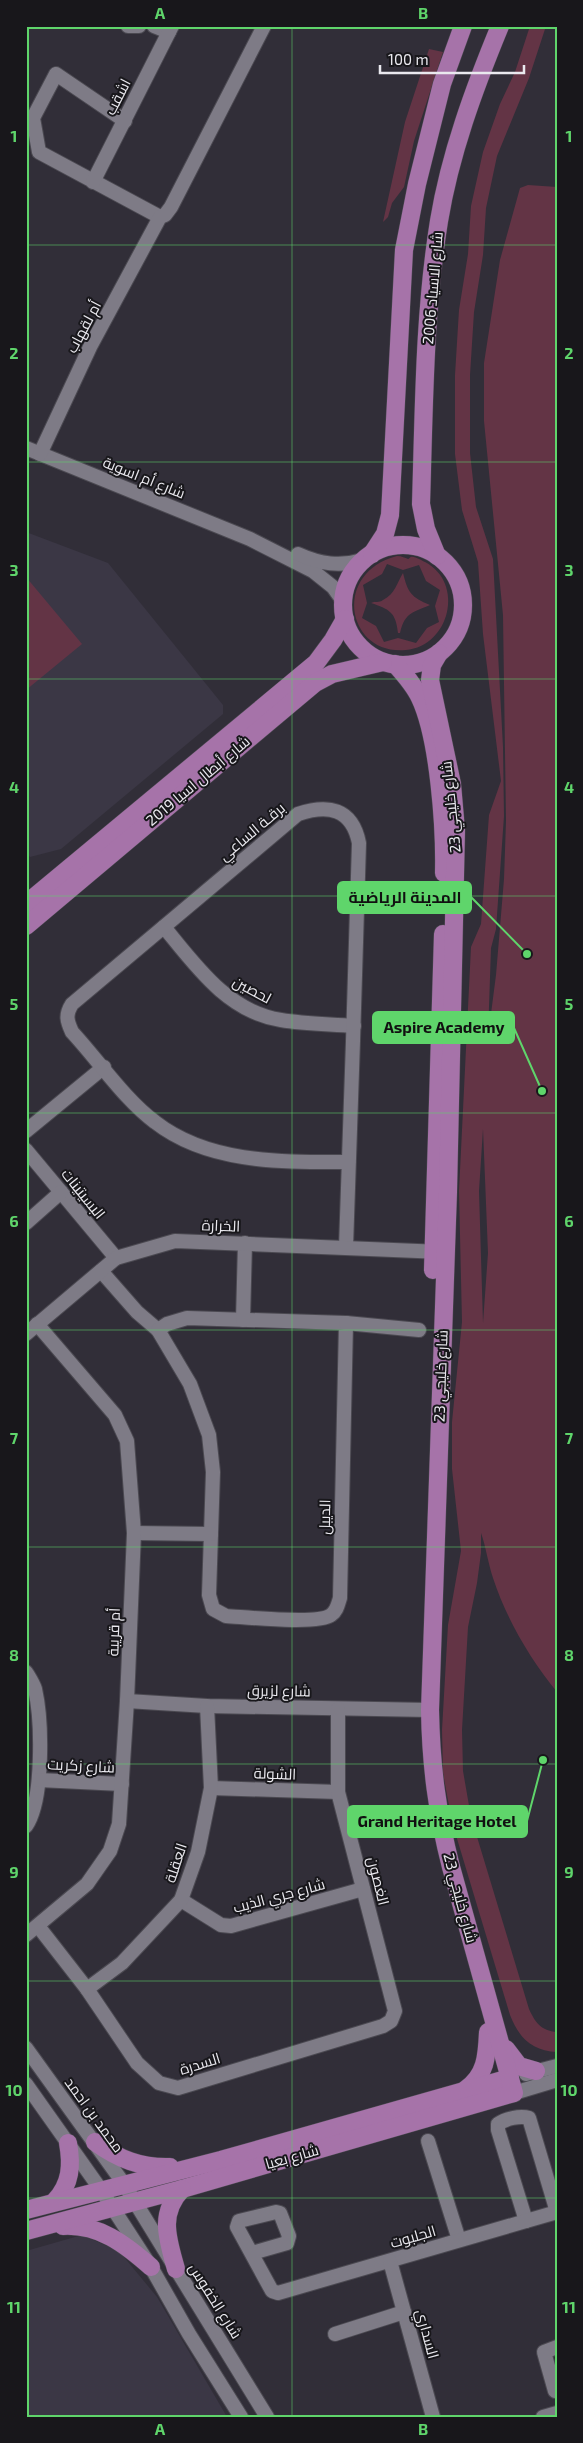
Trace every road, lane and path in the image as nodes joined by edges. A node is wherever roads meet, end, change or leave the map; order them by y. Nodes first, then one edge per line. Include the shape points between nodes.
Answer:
1 (128, 26) edge
2 (139, 26) edge
3 (154, 26) edge
4 (264, 26) edge
5 (464, 26) edge
6 (500, 26) edge
7 (170, 29) edge
8 (124, 121) junction
9 (93, 182) junction
10 (160, 217) junction
11 (26, 448) edge
12 (40, 454) junction
13 (250, 539) junction
14 (437, 556) junction
15 (368, 557) junction
16 (343, 601) junction
17 (345, 619) junction
18 (439, 653) junction
19 (389, 663) junction
20 (26, 904) edge
21 (26, 926) edge
22 (164, 927) junction
23 (449, 930) junction
24 (354, 1026) junction
25 (104, 1067) junction
26 (26, 1131) edge
27 (26, 1150) edge
28 (349, 1162) junction
29 (61, 1192) junction
30 (26, 1223) edge
31 (245, 1243) junction
32 (346, 1247) junction
33 (439, 1251) junction
34 (116, 1258) junction
35 (101, 1271) junction
36 (242, 1320) junction
37 (346, 1323) junction
38 (32, 1329) edge
39 (158, 1330) junction
40 (419, 1330) dead end
41 (134, 1533) junction
42 (211, 1534) junction
43 (26, 1672) edge
44 (127, 1701) junction
45 (207, 1706) junction
46 (338, 1709) junction
47 (425, 1711) junction
48 (39, 1780) junction
49 (122, 1784) junction
50 (211, 1788) junction
51 (338, 1792) junction
52 (26, 1826) edge
53 (362, 1889) junction
54 (181, 1900) junction
55 (38, 1926) junction
56 (26, 1935) edge
57 (87, 1989) junction
58 (383, 2026) joint
59 (493, 2033) junction
60 (26, 2048) edge
61 (557, 2066) edge
62 (536, 2072) junction
63 (557, 2080) edge
64 (26, 2084) edge
65 (507, 2087) junction
66 (460, 2093) junction
67 (428, 2141) dead end
68 (95, 2142) junction
69 (68, 2143) junction
70 (198, 2166) junction
71 (124, 2184) junction
72 (182, 2189) junction
73 (101, 2190) junction
74 (55, 2201) junction
75 (135, 2202) junction
76 (112, 2208) junction
77 (26, 2210) edge
78 (557, 2212) edge
79 (526, 2221) junction
80 (33, 2229) edge
81 (459, 2240) junction
82 (252, 2253) dead end
83 (390, 2260) junction
84 (151, 2267) junction
85 (176, 2269) junction
86 (404, 2312) junction
87 (335, 2334) dead end
88 (557, 2347) edge
89 (555, 2391) dead end
90 (557, 2413) edge
91 (241, 2417) edge
92 (267, 2417) edge
93 (433, 2417) edge
94 (543, 2417) edge

1 - 2 street
3 - 7 street
4 - 10 street, أم لقهاب via 171,207
5 - 15 main road, شارع الاسياد 2006 via 442,84 404,250 390,515 385,534
6 - 14 main road, شارع الاسياد 2006 via 473,93 439,220 432,280 421,504 426,529
7 - 8 street, اشقب
8 - 9 street, اشقب
8 - 9 street via 56,74 33,118 39,152
9 - 10 street
10 - 12 street, أم لقهاب via 90,347
11 - 12 street, شارع أم اسوية
12 - 13 street, شارع أم اسوية
13 - 15 street, شارع أم اسوية via 321,563 338,564
13 - 16 street, شارع أم اسوية via 313,571
14 - 15 main road via 422,548 405,545 388,547
14 - 18 main road via 454,574 462,600 458,628
15 - 16 main road via 347,583
16 - 17 main road
17 - 19 main road via 359,645
17 - 20 main road, شارع أبطال اسيا 2019 via 316,663
18 - 19 main road via 418,663
18 - 23 main road, شارع خليجي 23 via 432,665 430,680 452,784 456,830
19 - 21 main road, شارع أبطال اسيا 2019 via 332,674 315,683
19 - 23 main road, شارع خليجي 23 via 414,687 421,700 434,752 442,808
22 - 24 street, لحصين via 214,987 236,1002 280,1020
22 - 24 street, برقـة الساعي via 298,814 326,808 339,812 356,828 359,843
22 - 25 street, برقـة الساعي via 72,1004 67,1012 72,1032
23 - 33 main road, شارع خليجي 23
24 - 28 street, برقـة الساعي
25 - 26 street
25 - 28 street, برقـة الساعي via 153,1121 170,1133 202,1147 261,1159
27 - 29 street, البسيتينات
28 - 32 street, برقـة الساعي
29 - 30 street
29 - 34 street, البسيتينات
31 - 32 street, الخرارة
31 - 34 street, الخرارة via 175,1241
31 - 36 street
32 - 33 street, الخرارة
33 - 47 main road, شارع خليجي 23
34 - 35 street, الخرارة
35 - 38 street, الخرارة
35 - 39 street, الديبل via 137,1312
36 - 37 street
36 - 39 street via 187,1318
37 - 40 street
37 - 42 street, الديبل via 340,1598 335,1611 330,1616 314,1620 219,1613 213,1609 209,1595
38 - 41 street, أم قريبة via 115,1416 127,1441
39 - 42 street, الديبل via 190,1384 209,1435 213,1472
41 - 42 street
41 - 44 street, أم قريبة
43 - 48 street, شارع زكريت via 34,1687 39,1720
44 - 45 street, شارع لزيرق
44 - 49 street, أم قريبة
45 - 46 street, شارع لزيرق
45 - 50 street, العقلة
46 - 47 street, شارع لزيرق
46 - 51 street, الغصون
47 - 59 main road, شارع خليجي 23 via 435,1794 459,1917
48 - 49 street, شارع زكريت
48 - 52 street, شارع زكريت via 35,1806
49 - 55 street, أم قريبة via 119,1824 110,1851 87,1884
50 - 51 street, الشولة
50 - 54 street, العقلة via 198,1852
51 - 53 street, الغصون
53 - 54 street, شارع جري الذيب via 231,1926 221,1926
53 - 58 street, الغصون via 395,2011 391,2021
54 - 57 street, العقلة via 122,1963
55 - 56 street, أم قريبة
55 - 57 street, السدرة
57 - 58 street, السدرة via 137,2063 159,2083 178,2088
59 - 62 main road via 519,2066
59 - 65 main road, شارع خليجي 23
59 - 66 main road via 483,2072
60 - 68 street, محمد بن احمد
61 - 62 street, شارع بعيا
62 - 65 street, شارع بعيا
63 - 65 street, شارع بعيا
64 - 69 street
65 - 66 main road, شارع بعيا
65 - 72 main road, شارع بعيا
66 - 70 main road, شارع بعيا
67 - 81 street
68 - 70 main road via 113,2155 136,2164 160,2168
68 - 71 street, محمد بن احمد
69 - 73 street
69 - 74 main road via 69,2180
70 - 71 main road, شارع بعيا
71 - 73 main road, شارع بعيا
71 - 75 street, محمد بن احمد
72 - 75 main road, شارع بعيا
72 - 85 main road via 170,2204 166,2223
73 - 74 main road, شارع بعيا
73 - 76 street
74 - 77 main road, شارع بعيا
75 - 76 main road, شارع بعيا
75 - 85 street, شارع الخفوس
76 - 80 main road, شارع بعيا
76 - 84 street
78 - 79 street, الجلبوت
78 - 79 street via 529,2118 524,2116 502,2121 498,2130
79 - 81 street, الجلبوت
80 - 84 main road via 82,2226 118,2239
81 - 83 street, الجلبوت
82 - 83 street, الجلبوت via 272,2292 278,2293
83 - 86 street, السداري
84 - 91 street
85 - 92 street, شارع الخفوس
86 - 87 street
86 - 93 street, السداري
88 - 89 street via 544,2352
90 - 94 street

